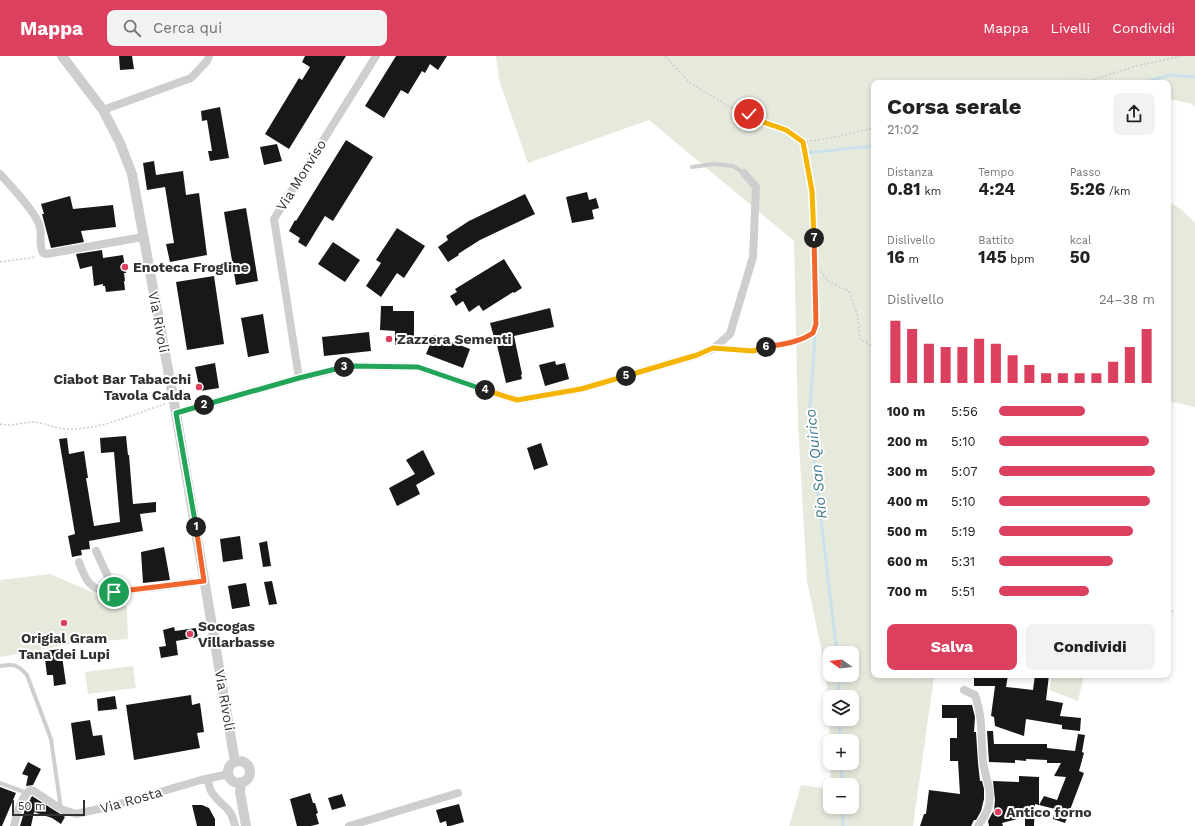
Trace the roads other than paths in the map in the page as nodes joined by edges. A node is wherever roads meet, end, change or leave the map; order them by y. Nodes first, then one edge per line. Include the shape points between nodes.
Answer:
1 (62, 56) edge
2 (209, 56) edge
3 (376, 56) edge
4 (103, 110) junction
5 (692, 167) dead end
6 (744, 173) joint
7 (0, 174) edge
8 (143, 237) junction
9 (299, 378) junction
10 (176, 413) junction
11 (96, 551) dead end
12 (79, 562) dead end
13 (204, 581) junction
14 (114, 592) junction
15 (0, 666) edge
16 (964, 690) dead end
17 (235, 762) junction
18 (228, 774) junction
19 (208, 779) junction
20 (242, 782) junction
21 (0, 783) edge
22 (27, 793) junction
23 (458, 793) dead end
24 (61, 809) junction
25 (14, 826) edge
26 (235, 826) edge
27 (246, 826) edge
28 (349, 826) edge
29 (978, 826) edge

1 - 4 street, Via Rivoli
2 - 4 street via 191,78
3 - 9 street, Via Monviso via 274,219
4 - 8 street, Via Rivoli via 132,174
5 - 6 lane via 714,164 734,166
6 - 9 street via 756,186 753,257 730,334 713,348 581,389 517,400 418,367 351,366
7 - 8 street via 39,222 42,253
8 - 10 street, Via Rivoli
9 - 10 street
10 - 13 street, Via Rivoli
11 - 14 street
12 - 14 street via 88,583 101,591
13 - 14 street
13 - 17 street, Via Rivoli
15 - 24 lane via 14,665 27,674 51,739
16 - 29 street via 975,695 979,705 983,763 989,783 989,807
17 - 18 street
17 - 20 street via 245,763 249,769 249,776
18 - 19 street, Via Rosta
18 - 20 street via 235,782
19 - 24 street, Via Rosta via 88,812 76,814
19 - 26 street via 213,794 231,813
20 - 27 street via 240,792
21 - 22 lane
22 - 24 street, Via Rosta via 30,790 34,791
22 - 25 street via 18,810
23 - 28 street

